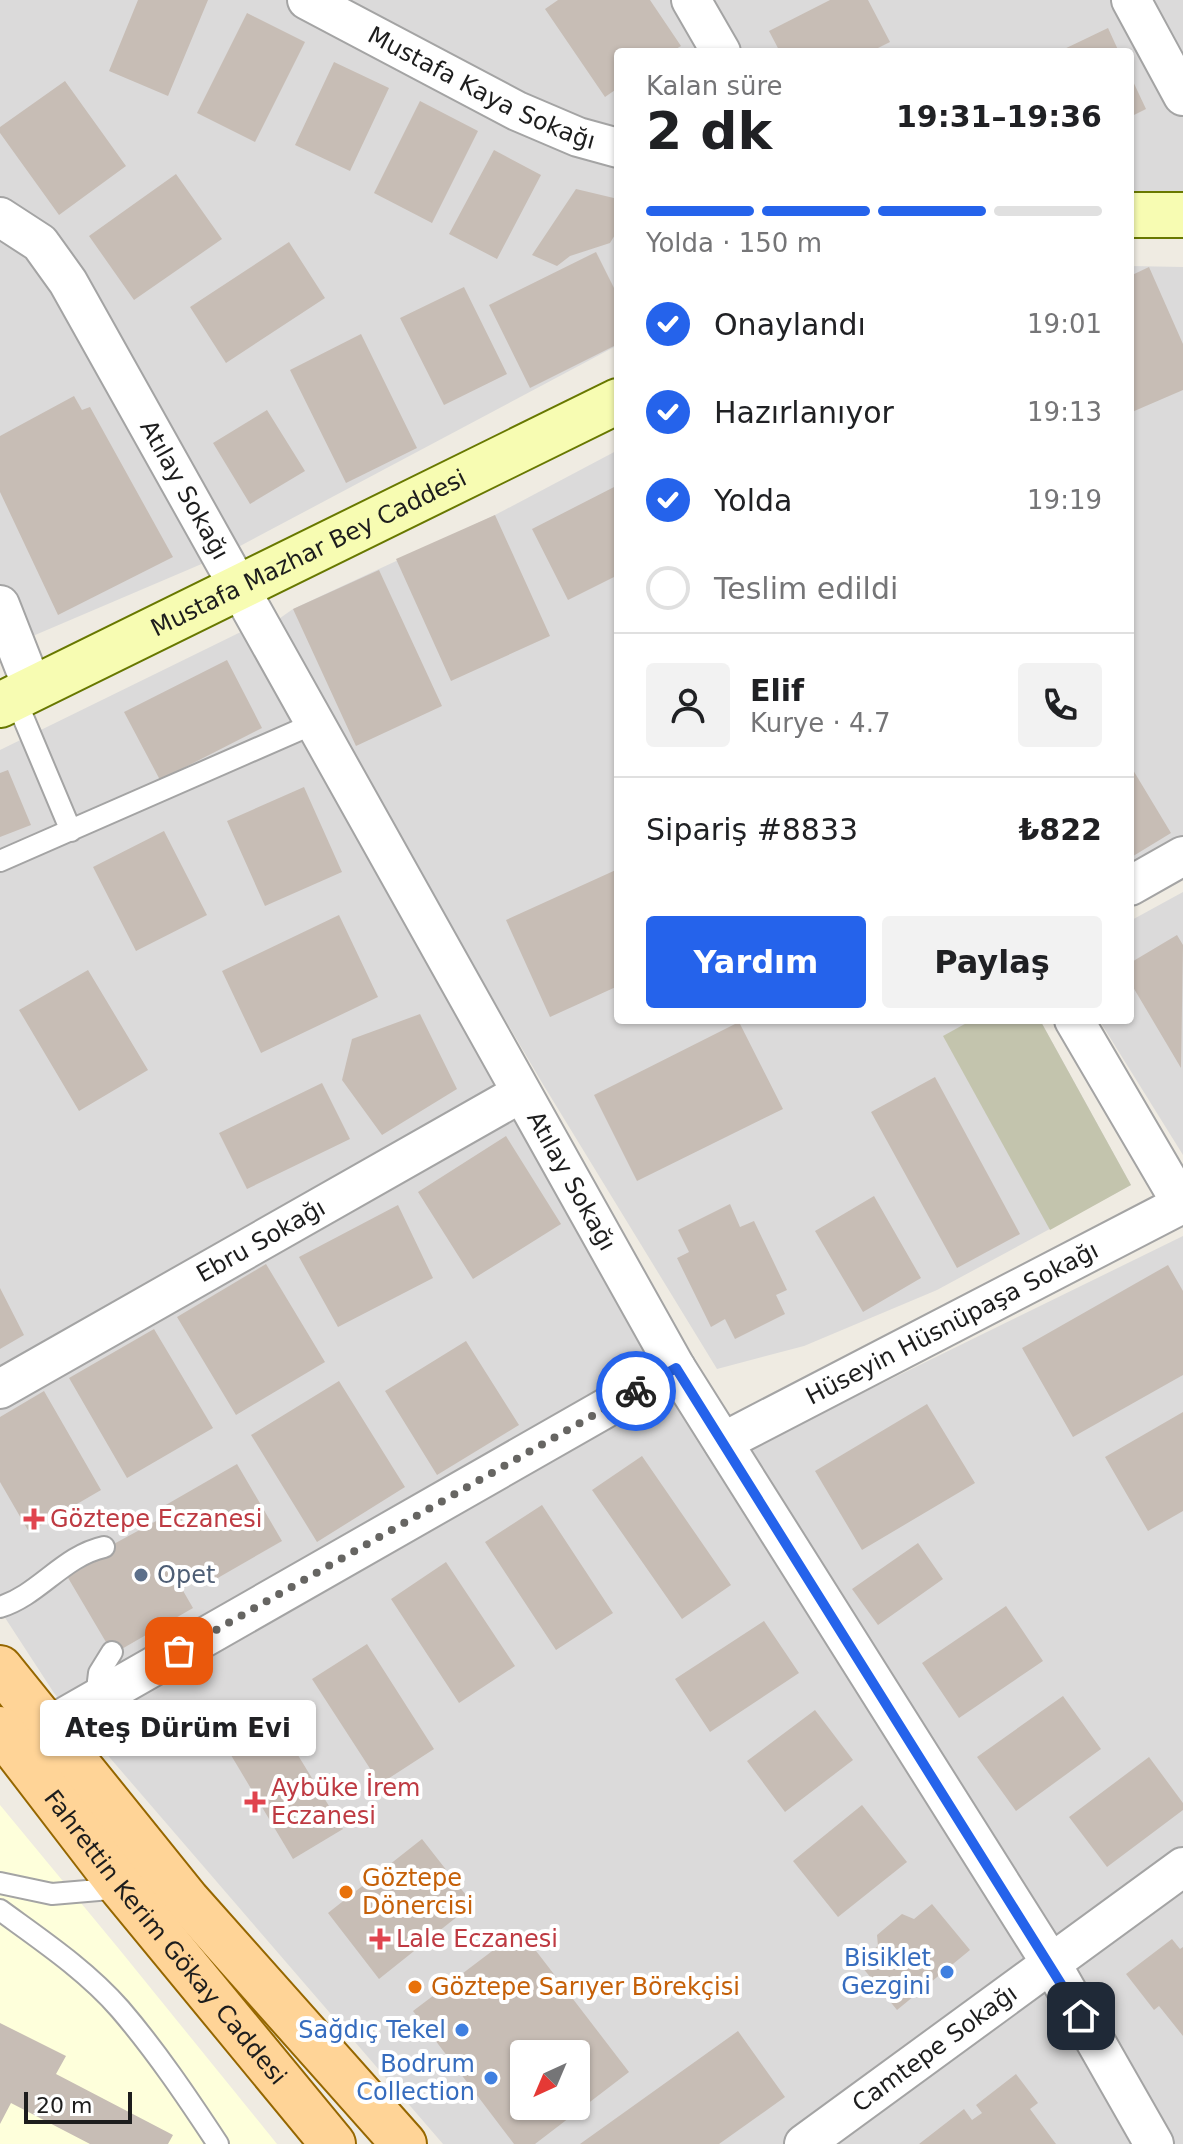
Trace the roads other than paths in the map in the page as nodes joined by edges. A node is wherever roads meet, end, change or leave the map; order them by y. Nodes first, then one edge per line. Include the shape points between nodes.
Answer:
1 (307, 0) edge
2 (691, 0) edge
3 (1131, 0) edge
4 (719, 48) edge
5 (1183, 96) edge
6 (614, 147) edge
7 (0, 217) edge
8 (614, 403) edge
9 (239, 587) junction
10 (0, 605) edge
11 (16, 697) edge
12 (313, 724) junction
13 (71, 831) junction
14 (1183, 856) edge
15 (0, 861) edge
16 (1134, 884) edge
17 (1076, 1024) edge
18 (521, 1093) junction
19 (1183, 1205) edge
20 (676, 1368) junction
21 (0, 1389) edge
22 (723, 1442) junction
23 (104, 1547) dead end
24 (0, 1607) edge
25 (112, 1652) dead end
26 (0, 1668) edge
27 (96, 1698) junction
28 (49, 1726) junction
29 (0, 1729) edge
30 (1183, 1867) edge
31 (0, 1883) edge
32 (122, 1888) junction
33 (0, 1910) edge
34 (1052, 1965) junction
35 (218, 2144) edge
36 (333, 2144) edge
37 (404, 2144) edge
38 (804, 2144) edge
39 (1154, 2144) edge

1 - 6 street, Mustafa Kaya Sokağı via 517,111
2 - 4 street
3 - 5 street
7 - 9 street, Atılay Sokağı via 40,243 64,274
8 - 9 main road, Mustafa Mazhar Bey Caddesi
9 - 11 main road, Mustafa Mazhar Bey Caddesi
9 - 12 street, Atılay Sokağı
10 - 11 street
11 - 13 lane
12 - 13 lane
12 - 18 street, Atılay Sokağı
13 - 15 lane
14 - 16 street
17 - 19 street
18 - 20 street, Atılay Sokağı
18 - 21 street, Ebru Sokağı
19 - 22 street, Hüseyin Hüsnüpaşa Sokağı
20 - 22 street, Atılay Sokağı
20 - 27 street
22 - 34 street, Atılay Sokağı
23 - 24 lane via 88,1550 16,1602
25 - 27 lane via 99,1673
26 - 28 main road, Fahrettin Kerim Gökay Caddesi
27 - 28 street
28 - 37 main road, Fahrettin Kerim Gökay Caddesi via 187,1900
29 - 32 main road, Fahrettin Kerim Gökay Caddesi
30 - 34 street, Camtepe Sokağı
31 - 32 lane via 52,1894
32 - 36 main road, Fahrettin Kerim Gökay Caddesi
33 - 35 lane via 64,1957 118,2007
34 - 38 street, Camtepe Sokağı
34 - 39 street, Atılay Sokağı

